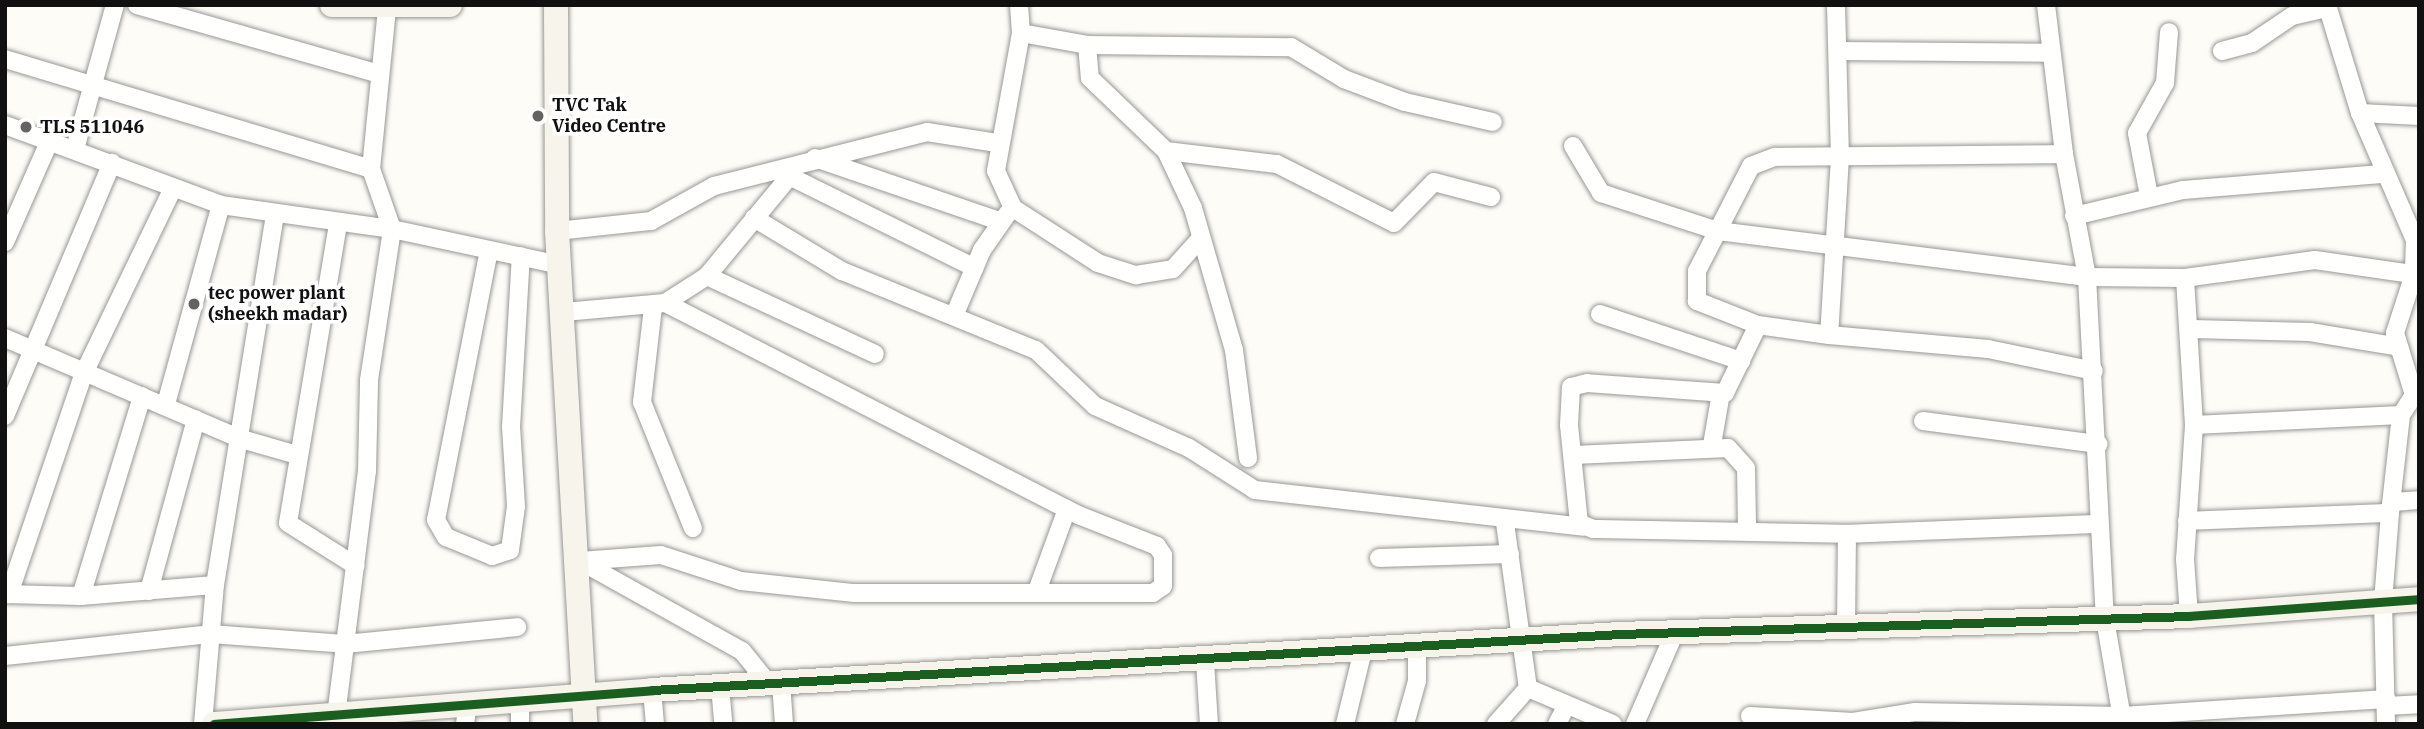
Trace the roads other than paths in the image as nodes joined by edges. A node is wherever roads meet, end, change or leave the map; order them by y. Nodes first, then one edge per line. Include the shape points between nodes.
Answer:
1 (115, 5) edge
2 (137, 5) edge
3 (332, 5) edge
4 (450, 5) edge
5 (555, 5) edge
6 (1019, 5) edge
7 (1836, 5) edge
8 (2046, 5) edge
9 (2328, 6) edge
10 (387, 8) junction
11 (2169, 32) dead end
12 (1020, 33) junction
13 (1087, 45) junction
14 (1839, 51) junction
15 (2222, 51) dead end
16 (2050, 53) junction
17 (5, 59) edge
18 (376, 73) junction
19 (93, 86) junction
20 (2360, 113) junction
21 (2419, 116) edge
22 (1493, 122) dead end
23 (5, 125) edge
24 (50, 140) junction
25 (997, 142) junction
26 (1573, 146) dead end
27 (75, 149) junction
28 (1166, 152) junction
29 (2064, 154) junction
30 (1840, 157) junction
31 (815, 158) junction
32 (112, 163) junction
33 (371, 170) junction
34 (782, 173) junction
35 (2384, 174) junction
36 (173, 188) junction
37 (2149, 196) junction
38 (1491, 197) dead end
39 (221, 205) junction
40 (1013, 208) junction
41 (275, 216) junction
42 (2074, 216) junction
43 (754, 218) junction
44 (999, 221) junction
45 (338, 224) junction
46 (392, 229) junction
47 (557, 231) junction
48 (1718, 231) junction
49 (2416, 233) edge
50 (1202, 238) junction
51 (5, 242) edge
52 (1836, 243) junction
53 (489, 250) junction
54 (521, 256) junction
55 (560, 265) junction
56 (975, 268) junction
57 (2416, 274) edge
58 (707, 276) junction
59 (2087, 277) junction
60 (2185, 278) junction
61 (659, 305) junction
62 (564, 312) junction
63 (1600, 314) dead end
64 (954, 316) junction
65 (1758, 326) junction
66 (2192, 329) junction
67 (1829, 335) junction
68 (5, 338) edge
69 (2395, 346) junction
70 (33, 352) junction
71 (875, 355) dead end
72 (1741, 361) junction
73 (2094, 371) junction
74 (83, 375) junction
75 (1721, 393) junction
76 (142, 396) junction
77 (166, 404) junction
78 (2410, 409) edge
79 (5, 416) edge
80 (195, 419) junction
81 (1923, 421) dead end
82 (2194, 425) junction
83 (238, 438) junction
84 (2098, 444) junction
85 (1712, 445) junction
86 (296, 455) junction
87 (1574, 455) junction
88 (1248, 458) dead end
89 (2419, 500) edge
90 (2391, 507) junction
91 (1067, 509) junction
92 (2187, 521) junction
93 (1505, 523) junction
94 (2099, 524) junction
95 (1584, 527) junction
96 (1747, 527) junction
97 (693, 528) dead end
98 (1847, 534) junction
99 (1510, 554) junction
100 (1379, 558) dead end
101 (580, 561) junction
102 (356, 566) junction
103 (215, 585) junction
104 (149, 591) junction
105 (1037, 591) junction
106 (7, 594) edge
107 (82, 596) junction
108 (2419, 599) edge
109 (2384, 601) junction
110 (2189, 616) junction
111 (2105, 619) junction
112 (517, 627) dead end
113 (1846, 629) junction
114 (1675, 632) junction
115 (210, 634) junction
116 (1524, 639) junction
117 (345, 644) junction
118 (1417, 646) junction
119 (1363, 650) junction
120 (5, 656) edge
121 (1205, 661) junction
122 (775, 683) junction
123 (720, 686) junction
124 (1528, 688) junction
125 (652, 690) junction
126 (584, 695) junction
127 (2419, 704) edge
128 (2386, 710) edge
129 (520, 712) edge
130 (336, 716) junction
131 (466, 716) edge
132 (1561, 716) edge
133 (1750, 716) dead end
134 (2122, 720) edge
135 (300, 722) edge
136 (1853, 723) edge
137 (203, 724) edge
138 (214, 724) edge
139 (586, 724) edge
140 (655, 724) edge
141 (723, 724) edge
142 (784, 724) edge
143 (1209, 724) edge
144 (1345, 724) edge
145 (1405, 724) edge
146 (1496, 724) edge
147 (1613, 724) edge
148 (1635, 724) edge

1 - 19 street
2 - 18 street
3 - 10 street
4 - 10 street
5 - 47 street
6 - 12 street
7 - 14 street
8 - 16 street
9 - 15 street via 2292,16 2252,43
9 - 20 street
10 - 18 street
11 - 37 street via 2165,83 2137,133
12 - 13 street
12 - 25 street
13 - 22 street via 1291,47 1344,79 1392,98
13 - 28 street via 1090,78
14 - 16 street
14 - 30 street
16 - 29 street
17 - 19 street
18 - 33 street
19 - 27 street
19 - 33 street
20 - 21 street
20 - 35 street
23 - 24 street
24 - 27 street
24 - 51 street
25 - 31 street via 927,132
25 - 40 street via 996,171
26 - 48 street via 1601,193
27 - 32 street
28 - 38 street via 1277,164 1394,223 1434,182
28 - 50 street
29 - 30 street
29 - 42 street
30 - 48 street via 1767,158 1751,166
30 - 52 street
31 - 34 street
31 - 44 street
32 - 36 street
32 - 70 street
33 - 46 street
34 - 43 street
34 - 47 street via 714,187 651,221
34 - 56 street
35 - 37 street
35 - 49 street
36 - 39 street
36 - 74 street
37 - 42 street
39 - 41 street
39 - 77 street
40 - 44 street
40 - 50 street via 1098,263 1136,275 1173,269
41 - 45 street
41 - 83 street
42 - 59 street
43 - 58 street
43 - 64 street via 842,271
44 - 56 street
45 - 46 street
45 - 86 street
46 - 53 street
46 - 102 street via 369,380
47 - 55 street
48 - 52 street
48 - 65 street via 1694,280 1697,301
49 - 57 street
50 - 88 street via 1234,350
52 - 59 street
52 - 67 street
53 - 54 street
53 - 54 street via 436,520 446,537 492,556 510,550 516,506 511,427
54 - 55 street
55 - 62 street
56 - 64 street
57 - 60 street via 2315,260
57 - 69 street via 2400,303
58 - 61 street
58 - 71 street
59 - 60 street
59 - 73 street
60 - 66 street
61 - 62 street
61 - 91 street
61 - 97 street via 642,402
62 - 101 street
63 - 72 street
64 - 93 street via 1037,350 1095,406 1189,448 1255,490
65 - 67 street
65 - 72 street
66 - 69 street via 2310,332
66 - 82 street
67 - 73 street via 1988,349
68 - 70 street
69 - 78 street via 2412,376
70 - 74 street
70 - 79 street
72 - 75 street via 1729,390
73 - 84 street
74 - 76 street
74 - 106 street
75 - 85 street
75 - 87 street via 1575,385 1568,400
76 - 77 street
76 - 107 street
77 - 80 street
78 - 82 street
78 - 90 street
80 - 83 street
80 - 104 street
81 - 84 street
82 - 92 street
83 - 86 street
83 - 103 street
84 - 94 street
85 - 87 street
85 - 96 street via 1742,458
86 - 102 street via 290,526
87 - 95 street via 1576,517
89 - 90 street
90 - 92 street
90 - 109 street
91 - 105 street
91 - 105 street via 1157,546 1163,555 1163,586 1153,593
92 - 110 street
93 - 95 street
93 - 99 street
94 - 98 street
94 - 111 street
95 - 96 street
96 - 98 street
98 - 113 street
99 - 100 street
99 - 116 street
101 - 105 street via 661,555 741,581 854,593
101 - 122 street via 742,651
101 - 126 street
102 - 117 street
103 - 104 street
103 - 115 street
104 - 107 street
106 - 107 street
108 - 109 street
109 - 110 street
109 - 128 street
110 - 111 street
111 - 113 street
111 - 134 street
112 - 117 street
113 - 114 street
114 - 116 street
114 - 148 street
115 - 117 street
115 - 120 street
115 - 137 street
116 - 118 street
116 - 124 street
117 - 130 street
118 - 119 street
118 - 145 street via 1417,681
119 - 121 street
119 - 144 street
121 - 122 street
121 - 143 street
122 - 123 street
122 - 142 street
123 - 125 street
123 - 141 street
124 - 132 street
124 - 146 street
125 - 126 street
125 - 140 street
126 - 129 street
126 - 139 street
127 - 128 street
128 - 134 street
129 - 131 street
130 - 131 street
130 - 135 street
132 - 147 street
133 - 136 street
134 - 136 street via 1915,712
135 - 138 street

